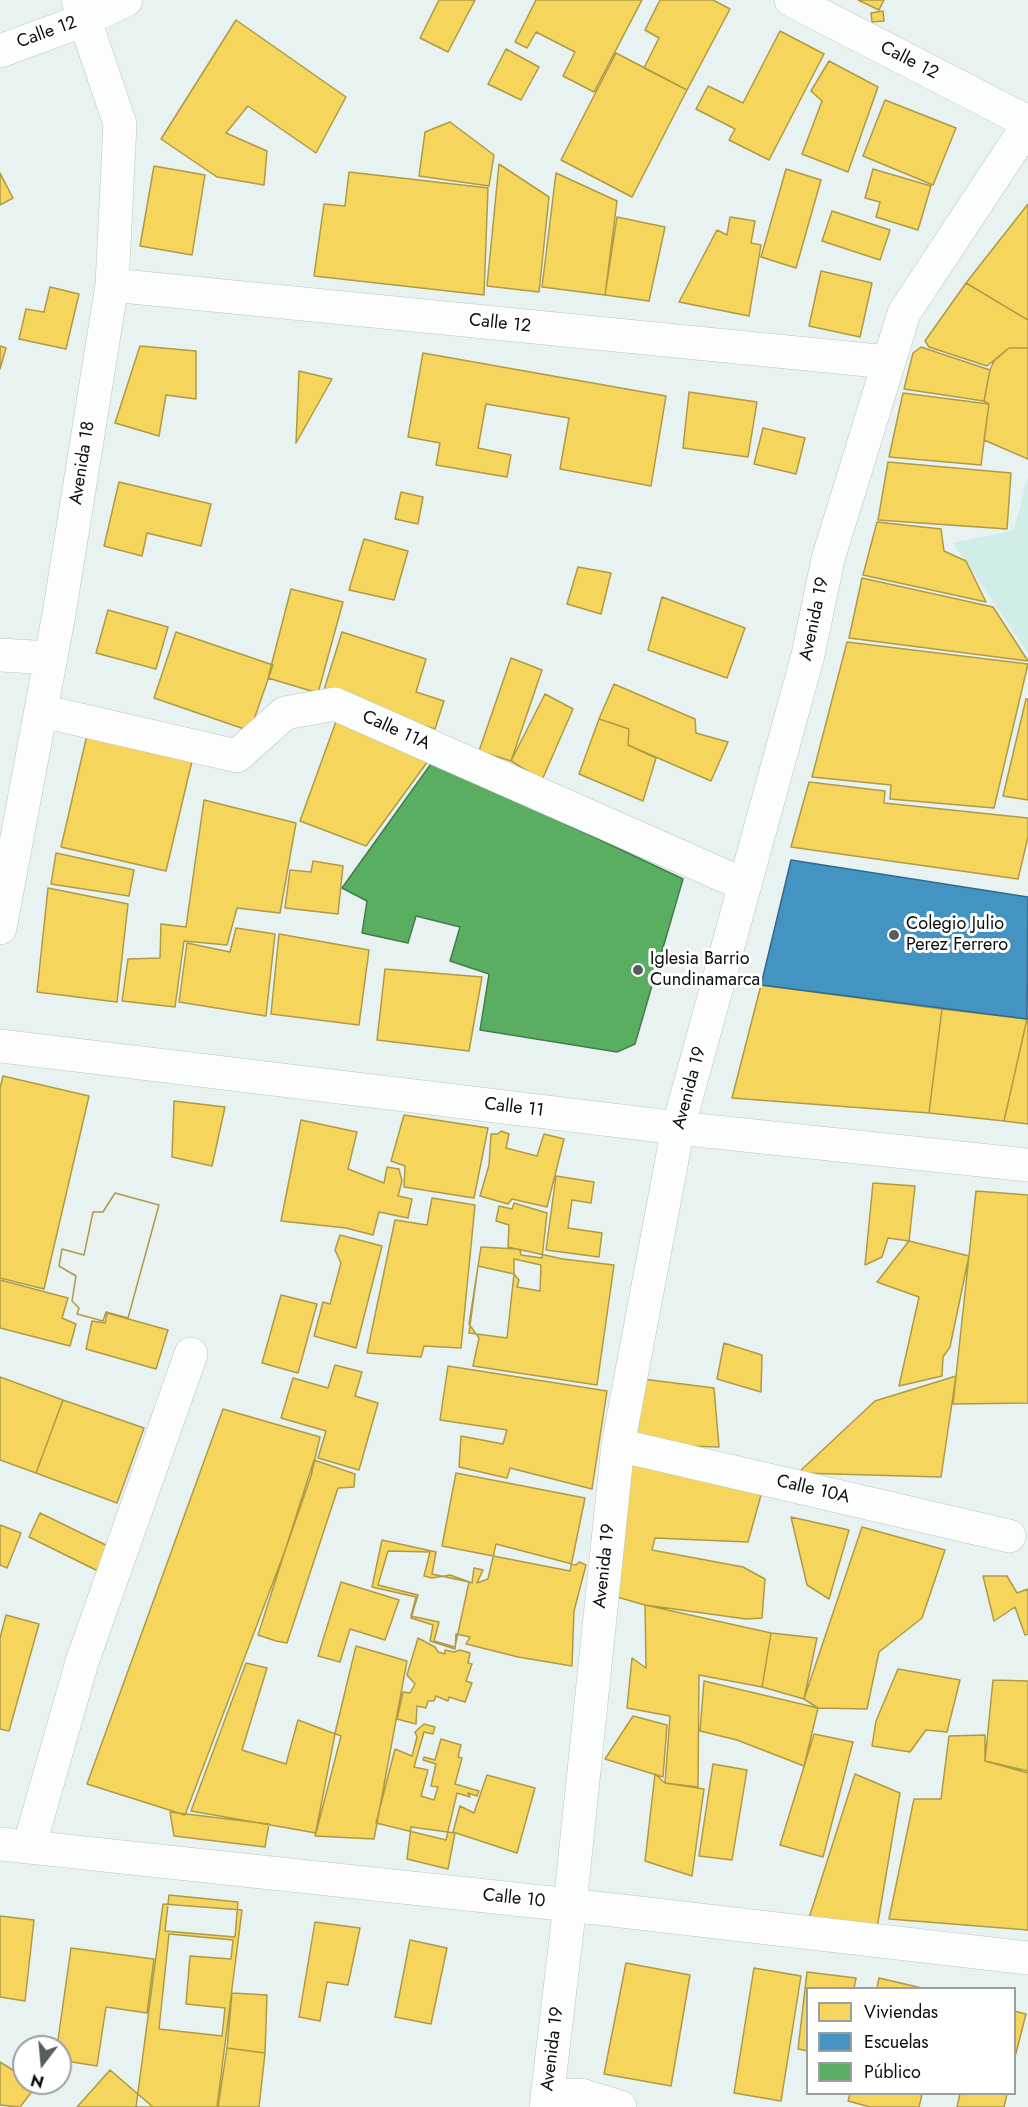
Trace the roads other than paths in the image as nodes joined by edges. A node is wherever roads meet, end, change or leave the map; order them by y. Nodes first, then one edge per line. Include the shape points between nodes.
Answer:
1 (126, 0) edge
2 (791, 0) edge
3 (81, 10) edge
4 (0, 51) edge
5 (1028, 123) edge
6 (112, 285) junction
7 (888, 362) junction
8 (0, 655) edge
9 (51, 658) junction
10 (42, 711) junction
11 (745, 885) junction
12 (0, 928) edge
13 (0, 1046) edge
14 (678, 1128) junction
15 (1028, 1165) edge
16 (191, 1354) dead end
17 (618, 1445) junction
18 (1009, 1536) dead end
19 (15, 1845) edge
20 (570, 1905) junction
21 (1028, 1958) edge
22 (547, 2102) edge
23 (620, 2107) edge

1 - 3 street, Calle 12
2 - 5 street, Calle 12
3 - 4 street, Calle 12
3 - 6 street, Avenida 18 via 120,124
5 - 7 street, Avenida 19 via 904,313
6 - 7 street, Calle 12
6 - 9 street, Avenida 18
7 - 11 street, Avenida 19 via 828,559 808,655
8 - 9 street
9 - 10 street, Avenida 18
10 - 11 street, Calle 11A via 237,756 285,713 336,704
10 - 12 street, Avenida 18
11 - 14 street, Avenida 19
13 - 14 street, Calle 11
14 - 15 street, Calle 11
14 - 17 street, Avenida 19
16 - 19 street
17 - 18 street, Calle 10A
17 - 20 street, Avenida 19
19 - 20 street, Calle 10
20 - 21 street, Calle 10
20 - 22 street, Avenida 19
22 - 23 street via 581,2095

